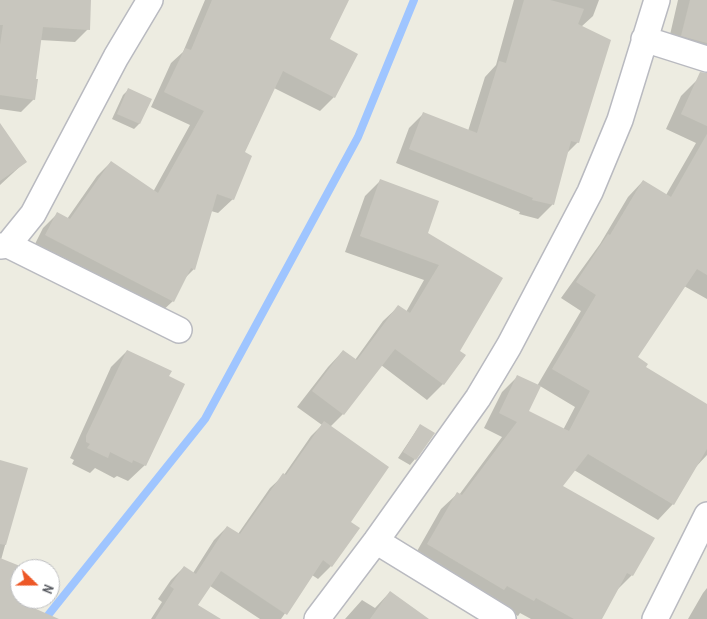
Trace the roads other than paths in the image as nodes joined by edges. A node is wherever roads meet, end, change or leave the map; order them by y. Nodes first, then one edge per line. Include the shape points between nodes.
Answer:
1 (150, 0) edge
2 (657, 0) edge
3 (644, 39) junction
4 (707, 59) edge
5 (4, 245) edge
6 (178, 330) dead end
7 (707, 515) edge
8 (376, 541) junction
9 (317, 619) edge
10 (503, 619) edge
11 (655, 619) edge

1 - 5 street via 33,214
2 - 3 street
3 - 4 street
3 - 8 street via 620,120 590,192 509,346 478,398
5 - 6 street
7 - 11 street
8 - 9 street
8 - 10 street

